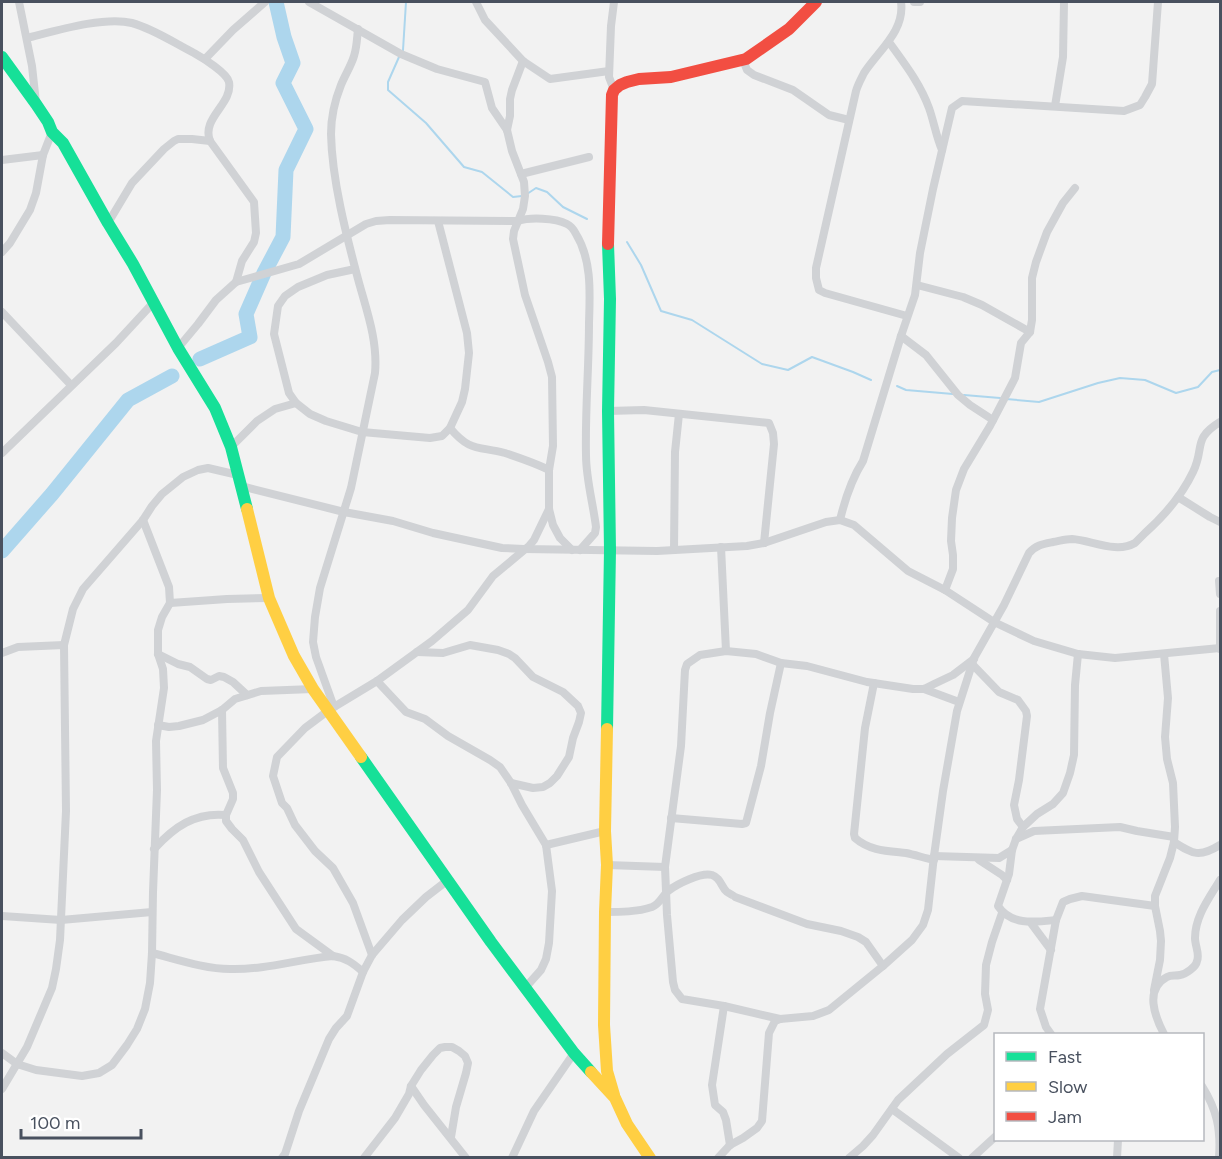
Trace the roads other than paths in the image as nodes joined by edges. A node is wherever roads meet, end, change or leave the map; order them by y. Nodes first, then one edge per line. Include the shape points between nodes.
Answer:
1 (19, 2) edge
2 (264, 2) edge
3 (309, 2) edge
4 (476, 2) edge
5 (614, 2) edge
6 (816, 2) edge
7 (901, 2) edge
8 (914, 2) edge
9 (920, 2) edge
10 (1064, 2) edge
11 (1158, 2) edge
12 (358, 28) junction
13 (27, 38) junction
14 (889, 42) junction
15 (2, 57) edge
16 (205, 59) junction
17 (743, 60) junction
18 (523, 61) junction
19 (609, 71) junction
20 (614, 90) junction
21 (36, 104) junction
22 (1055, 106) junction
23 (849, 120) junction
24 (507, 130) junction
25 (52, 132) junction
26 (210, 141) junction
27 (942, 150) junction
28 (43, 155) junction
29 (589, 157) dead end
30 (2, 160) edge
31 (521, 174) junction
32 (1075, 188) dead end
33 (438, 221) junction
34 (518, 221) junction
35 (108, 223) junction
36 (347, 236) junction
37 (2, 252) edge
38 (355, 269) junction
39 (236, 282) junction
40 (917, 285) junction
41 (153, 303) junction
42 (2, 312) edge
43 (907, 316) junction
44 (1030, 332) junction
45 (901, 336) junction
46 (178, 348) junction
47 (71, 385) junction
48 (296, 403) junction
49 (608, 411) junction
50 (680, 414) junction
51 (993, 420) junction
52 (1221, 422) edge
53 (450, 428) junction
54 (362, 432) junction
55 (231, 447) junction
56 (3, 448) edge
57 (549, 471) junction
58 (240, 481) junction
59 (1178, 497) junction
60 (549, 509) junction
61 (344, 512) junction
62 (143, 520) junction
63 (840, 520) junction
64 (1221, 522) edge
65 (764, 543) junction
66 (721, 547) junction
67 (524, 549) junction
68 (576, 550) junction
69 (610, 550) junction
70 (674, 550) junction
71 (1219, 580) edge
72 (945, 590) junction
73 (1221, 594) edge
74 (269, 598) junction
75 (170, 603) junction
76 (1221, 611) edge
77 (994, 622) junction
78 (64, 645) junction
79 (1220, 648) edge
80 (726, 651) junction
81 (2, 652) edge
82 (417, 652) junction
83 (158, 654) junction
84 (1078, 654) junction
85 (1164, 654) junction
86 (973, 661) junction
87 (781, 663) junction
88 (377, 681) junction
89 (874, 683) junction
90 (313, 689) junction
91 (924, 689) junction
92 (247, 695) junction
93 (960, 702) junction
94 (331, 709) junction
95 (222, 710) junction
96 (158, 725) junction
97 (511, 783) junction
98 (226, 815) junction
99 (671, 818) junction
100 (1023, 827) junction
101 (605, 831) junction
102 (1016, 839) junction
103 (1174, 839) junction
104 (546, 845) junction
105 (1221, 846) edge
106 (154, 850) junction
107 (1012, 850) junction
108 (934, 858) junction
109 (976, 858) junction
110 (607, 865) junction
111 (665, 867) junction
112 (448, 880) junction
113 (1007, 880) junction
114 (1221, 880) edge
115 (666, 892) junction
116 (1155, 906) junction
117 (152, 912) junction
118 (605, 912) junction
119 (1002, 913) junction
120 (2, 916) edge
121 (61, 920) junction
122 (1056, 920) junction
123 (1031, 923) junction
124 (1051, 950) junction
125 (152, 953) junction
126 (372, 955) junction
127 (333, 956) junction
128 (1159, 965) junction
129 (884, 966) junction
130 (363, 972) junction
131 (1173, 975) junction
132 (525, 988) junction
133 (1154, 990) junction
134 (724, 1006) junction
135 (780, 1019) junction
136 (1050, 1033) edge
137 (1163, 1033) edge
138 (2, 1053) edge
139 (574, 1053) junction
140 (17, 1064) junction
141 (411, 1086) junction
142 (1204, 1088) edge
143 (2, 1089) edge
144 (615, 1098) junction
145 (892, 1109) junction
146 (451, 1137) junction
147 (994, 1138) edge
148 (1118, 1141) edge
149 (730, 1145) junction
150 (282, 1158) edge
151 (364, 1158) edge
152 (466, 1158) edge
153 (513, 1158) edge
154 (650, 1158) edge
155 (718, 1158) edge
156 (849, 1158) edge
157 (959, 1158) edge
158 (972, 1158) edge
159 (1117, 1158) edge
160 (1219, 1158) edge

1 - 13 street
2 - 16 street
3 - 12 street
4 - 18 street via 485,20
5 - 19 street
6 - 17 street via 789,30
7 - 14 street via 900,22
8 - 9 street
10 - 22 street via 1063,57
11 - 22 street via 1152,84 1140,105 1124,111
12 - 24 street via 401,54 485,82 492,108
12 - 36 street via 355,53 338,96 331,134
13 - 16 street via 102,22 125,22
13 - 21 street
14 - 23 street via 860,80
14 - 27 street via 915,79
15 - 21 street
16 - 26 street via 230,85 209,125
17 - 20 street via 627,82
17 - 23 street via 754,75 793,90 829,115
18 - 19 street via 550,79
18 - 24 street via 512,90
19 - 20 street
20 - 49 street
21 - 25 street
22 - 27 street via 962,100 952,108
23 - 43 street via 816,268 819,290
24 - 31 street
25 - 28 street
25 - 35 street via 63,143
26 - 35 street via 178,139 164,149 132,183
26 - 39 street via 254,202 254,242 242,261
27 - 40 street
28 - 30 street
28 - 37 street via 30,210
29 - 31 street
31 - 34 street via 525,196
32 - 44 street via 1047,232 1036,262
33 - 34 street
33 - 36 street via 376,221
33 - 53 street via 469,342 465,389
34 - 57 street via 513,239 525,295 552,377 553,446
34 - 68 street via 535,218 567,223 577,234 590,279 586,457 596,527 595,533
35 - 41 street
36 - 38 street
36 - 39 street via 299,264
38 - 48 street via 298,287 278,306 274,334 289,393
38 - 54 street via 376,358
39 - 46 street via 216,300
40 - 43 street
40 - 44 street via 963,297
41 - 46 street
41 - 47 street
42 - 47 street
43 - 45 street
44 - 51 street via 1021,343 1015,378
45 - 51 street via 926,355 958,395
45 - 63 street via 863,461 847,492
46 - 55 street via 215,408
47 - 56 street
48 - 54 street via 310,414
48 - 55 street via 275,409 257,421
49 - 50 street
49 - 69 street
50 - 65 street via 769,423 774,444
50 - 70 street via 675,452
51 - 72 street via 956,490 952,568
52 - 59 street via 1203,437 1194,470
53 - 54 street via 437,438
53 - 57 street via 469,445 511,455
54 - 61 street
55 - 58 street
57 - 60 street
58 - 61 street
58 - 62 street via 207,468 198,470 162,494
58 - 74 street
59 - 64 street
59 - 77 street via 1152,526 1126,546 1070,539 1035,547
60 - 67 street via 534,540
60 - 68 street via 560,538
61 - 67 street via 502,548
61 - 94 street via 320,588 313,642
62 - 75 street via 169,587
62 - 78 street via 83,590 73,609
63 - 65 street
63 - 72 street via 854,525 908,572
65 - 66 street
66 - 70 street
66 - 80 street
67 - 68 street
67 - 82 street via 493,576 468,610
68 - 69 street
69 - 70 street
69 - 101 street
71 - 73 street
72 - 77 street
74 - 75 street
74 - 90 street
75 - 83 street via 159,624
76 - 79 street
77 - 84 street via 1034,641
77 - 86 street
78 - 81 street via 18,647
78 - 121 street via 66,811
79 - 85 street
80 - 87 street via 756,654
80 - 99 street via 700,655 685,670 681,746
82 - 88 street
82 - 97 street via 442,653 470,645 498,650 515,658 533,678 563,692 578,706 581,713 569,757 557,776 543,787
83 - 92 street via 207,679 224,677
83 - 96 street via 164,688
84 - 85 street via 1115,658
84 - 100 street via 1070,773 1053,804
85 - 103 street via 1168,698 1165,737 1173,783
86 - 91 street
86 - 93 street
86 - 100 street via 999,692 1018,700 1026,711 1014,805
87 - 89 street
87 - 99 street via 746,823
88 - 94 street
88 - 97 street via 406,712 425,719 490,760
89 - 91 street
89 - 108 street via 861,753 855,838 874,849
90 - 92 street
90 - 94 street
91 - 93 street
92 - 95 street
93 - 108 street
94 - 112 street
94 - 126 street via 305,728 277,757 273,776 295,825 333,868 353,903
95 - 96 street via 179,726
95 - 98 street via 223,768 233,793
96 - 106 street
97 - 104 street
98 - 106 street via 191,820 174,829
98 - 127 street via 226,821 243,840 296,929
99 - 111 street
100 - 102 street
101 - 104 street
101 - 110 street
102 - 103 street via 1034,831 1120,827
102 - 107 street
103 - 105 street via 1186,850 1201,854
103 - 116 street
104 - 132 street via 552,891 549,943 541,970
106 - 117 street
107 - 109 street via 999,858
107 - 113 street
108 - 109 street
108 - 129 street via 923,925
109 - 113 street
110 - 111 street
110 - 118 street
111 - 115 street
112 - 126 street via 402,920
112 - 132 street
113 - 119 street via 998,906
114 - 131 street via 1199,919 1195,965 1182,975
115 - 118 street via 653,907
115 - 129 street via 691,879 712,875 735,897 807,924 858,937
115 - 134 street via 675,990 682,999
116 - 122 street via 1082,896 1063,902
116 - 128 street via 1160,931
117 - 121 street
117 - 125 street
118 - 144 street via 604,1025 607,1071
119 - 123 street
119 - 145 street via 986,965 988,1010 984,1024 947,1053
120 - 121 street
121 - 140 street via 52,988
122 - 123 street
122 - 124 street
123 - 124 street
124 - 136 street via 1040,1009
125 - 127 street via 233,970
125 - 140 street via 145,1009 137,1029 112,1065 99,1073 82,1076
126 - 130 street
127 - 130 street via 342,957
128 - 131 street
128 - 133 street
129 - 135 street via 822,1014
130 - 150 street via 347,1016 329,1040
131 - 133 street
132 - 139 street
133 - 137 street via 1154,1008
134 - 135 street
134 - 149 street via 713,1091 715,1105 726,1120
135 - 149 street via 769,1033 762,1121
138 - 140 street
139 - 144 street
139 - 153 street via 534,1111
140 - 143 street
141 - 146 street
141 - 146 street via 440,1048 452,1047 465,1056 468,1063
141 - 151 street via 395,1118
142 - 160 street via 1220,1126
144 - 154 street
145 - 156 street
145 - 157 street
146 - 152 street
147 - 158 street
148 - 159 street
149 - 155 street

